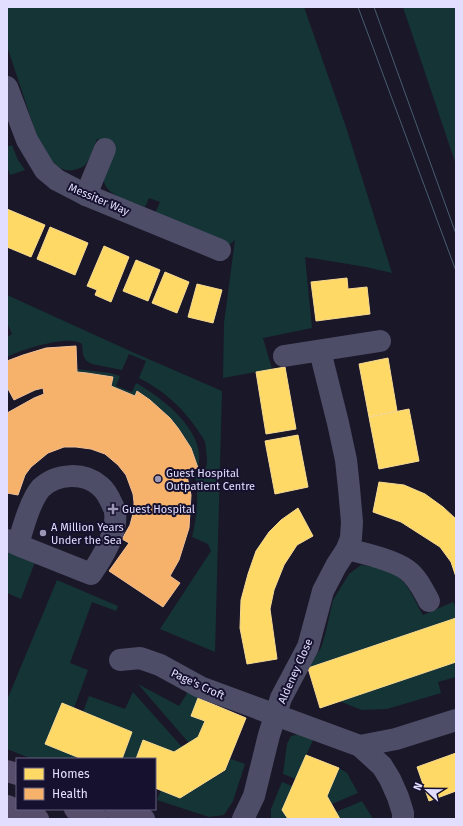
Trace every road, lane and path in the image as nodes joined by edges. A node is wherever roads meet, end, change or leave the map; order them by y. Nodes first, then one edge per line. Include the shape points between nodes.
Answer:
1 (7, 87) edge
2 (105, 149) dead end
3 (86, 195) junction
4 (220, 250) dead end
5 (380, 341) dead end
6 (320, 351) junction
7 (284, 356) dead end
8 (12, 542) edge
9 (347, 549) junction
10 (429, 600) dead end
11 (120, 660) dead end
12 (276, 716) junction
13 (456, 720) edge
14 (360, 746) junction
15 (17, 810) edge
16 (77, 810) edge
17 (119, 810) edge
18 (38, 819) edge
19 (98, 819) edge
20 (144, 819) edge
21 (243, 819) edge
22 (403, 819) edge

1 - 3 street, Messiter Way via 27,140 46,170 58,180
2 - 3 street
3 - 4 street, Messiter Way
5 - 6 street
6 - 7 street
6 - 9 street, Aldeney Close via 346,460 352,522
8 - 8 street via 41,489 60,478 71,475 82,477 100,486 108,495 115,512 114,532 92,574
9 - 10 street via 407,569 416,578
9 - 12 street, Aldeney Close via 323,591 308,647 281,698
11 - 12 street, Page's Croft via 140,658 200,687
12 - 14 street, Page's Croft
12 - 21 street, Aldeney Close via 254,796
13 - 14 street via 396,739
14 - 22 street via 382,766 390,779 400,802
15 - 18 main road
16 - 19 main road
17 - 20 main road

